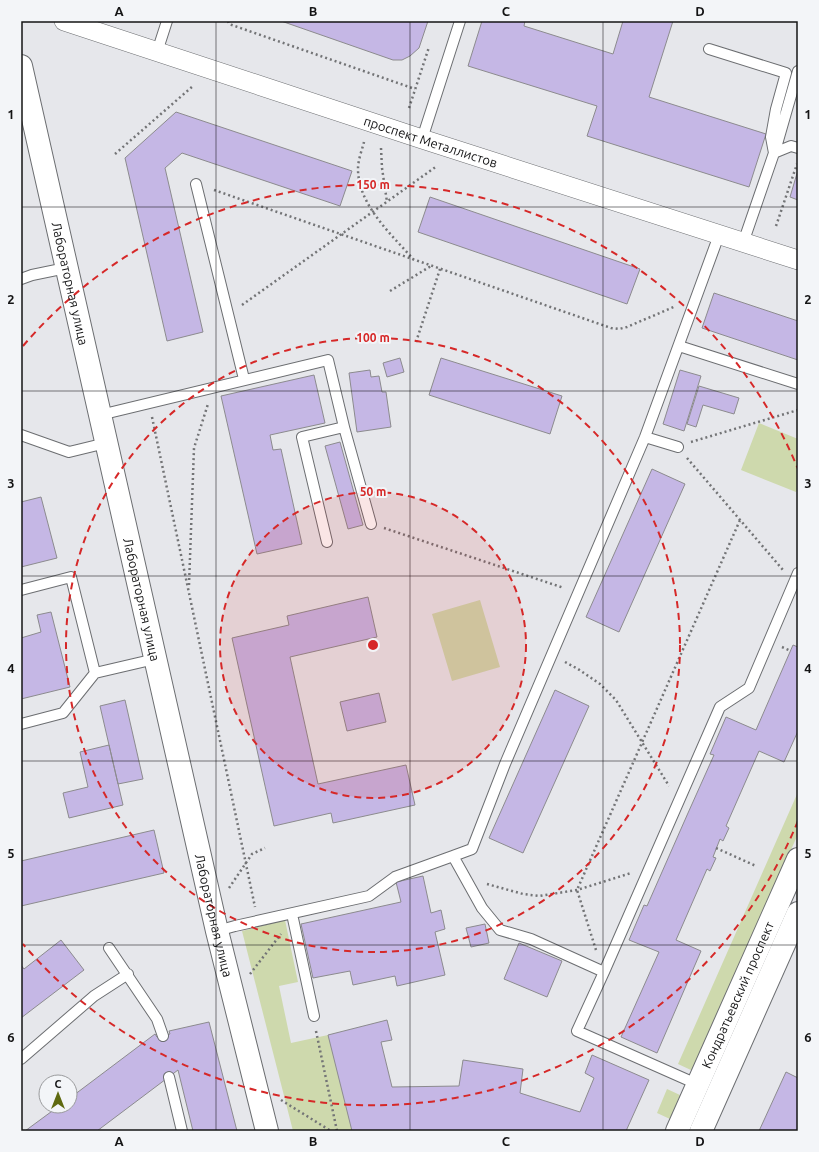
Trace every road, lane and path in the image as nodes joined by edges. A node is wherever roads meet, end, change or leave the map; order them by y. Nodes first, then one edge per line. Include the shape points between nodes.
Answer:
1 (64, 21) edge
2 (167, 21) edge
3 (228, 21) edge
4 (460, 21) edge
5 (429, 46) dead end
6 (709, 49) dead end
7 (157, 52) junction
8 (21, 66) edge
9 (798, 71) edge
10 (193, 86) dead end
11 (415, 89) junction
12 (409, 108) dead end
13 (422, 140) junction
14 (364, 142) dead end
15 (381, 148) dead end
16 (798, 148) edge
17 (774, 153) junction
18 (115, 154) dead end
19 (798, 160) edge
20 (437, 166) dead end
21 (196, 184) joint
22 (387, 202) junction
23 (372, 212) junction
24 (776, 226) dead end
25 (341, 234) junction
26 (719, 235) junction
27 (743, 243) junction
28 (414, 260) junction
29 (798, 260) edge
30 (431, 266) junction
31 (66, 268) junction
32 (440, 269) junction
33 (21, 279) edge
34 (390, 291) dead end
35 (697, 297) junction
36 (228, 314) junction
37 (416, 342) dead end
38 (680, 346) junction
39 (244, 379) junction
40 (798, 384) edge
41 (214, 387) junction
42 (149, 403) junction
43 (798, 410) edge
44 (100, 415) junction
45 (344, 427) junction
46 (21, 435) edge
47 (645, 437) junction
48 (106, 443) junction
49 (678, 447) junction
50 (740, 520) junction
51 (371, 524) joint
52 (327, 542) dead end
53 (796, 577) edge
54 (21, 590) edge
55 (188, 590) junction
56 (579, 593) junction
57 (552, 656) junction
58 (155, 659) junction
59 (94, 673) junction
60 (21, 724) edge
61 (642, 742) junction
62 (678, 802) junction
63 (265, 848) dead end
64 (716, 848) dead end
65 (453, 856) junction
66 (798, 859) edge
67 (246, 863) junction
68 (756, 866) dead end
69 (650, 867) junction
70 (465, 878) junction
71 (793, 881) edge
72 (227, 890) dead end
73 (577, 890) junction
74 (798, 913) edge
75 (292, 914) junction
76 (258, 921) junction
77 (217, 931) junction
78 (109, 948) dead end
79 (604, 972) junction
80 (128, 974) junction
81 (248, 976) dead end
82 (314, 1016) joint
83 (163, 1036) dead end
84 (21, 1059) edge
85 (169, 1077) dead end
86 (697, 1085) junction
87 (718, 1094) junction
88 (277, 1097) dead end
89 (182, 1131) edge
90 (267, 1131) edge
91 (331, 1131) edge
92 (337, 1131) edge
93 (677, 1131) edge
94 (701, 1131) edge

1 - 7 street, проспект Металлистов
2 - 7 lane
3 - 11 path via 229,24
4 - 13 lane
5 - 11 path
6 - 17 lane via 786,72 771,137
7 - 13 street, проспект Металлистов
8 - 31 street, Лабораторная улица
9 - 17 lane
10 - 18 path
11 - 12 path
13 - 26 street, проспект Металлистов
14 - 23 path via 358,168 359,180
15 - 22 path
16 - 17 lane via 791,146
17 - 27 lane
19 - 24 path
20 - 22 path
21 - 25 path
21 - 36 lane
22 - 23 path
23 - 25 path
23 - 28 path
25 - 28 path
25 - 36 path
26 - 27 street, проспект Металлистов
26 - 35 lane
27 - 29 street, проспект Металлистов
28 - 30 path
30 - 32 path
30 - 34 path
31 - 33 lane
31 - 44 street, Лабораторная улица
32 - 35 path via 619,329
32 - 37 path
35 - 38 lane
36 - 39 lane
38 - 40 lane
38 - 47 lane
39 - 41 lane
39 - 45 lane via 328,360
41 - 42 lane
41 - 55 path via 194,448
42 - 44 lane
42 - 55 path
43 - 49 path
44 - 48 street, Лабораторная улица
45 - 51 lane
45 - 52 lane via 302,437
46 - 48 lane via 69,452
47 - 49 lane
47 - 56 lane
48 - 58 street, Лабораторная улица
49 - 50 path
50 - 53 path
50 - 61 path
51 - 56 path
53 - 62 lane via 749,688 720,707
54 - 59 lane via 71,577
55 - 67 path
56 - 57 lane
57 - 61 path via 600,684 616,700
57 - 65 lane via 505,764 472,849
58 - 59 lane
58 - 77 street, Лабораторная улица
59 - 60 lane via 63,713
61 - 62 path
61 - 73 path
62 - 69 lane
63 - 67 path via 252,854
64 - 68 path
65 - 70 lane
65 - 75 lane via 395,877 369,896
66 - 71 street, Кондратьевский проспект
67 - 72 path
67 - 76 path
69 - 73 path
69 - 79 lane
70 - 73 path via 538,896
70 - 79 lane via 482,908 500,930 531,939
71 - 86 street, Кондратьевский проспект
73 - 79 path
74 - 87 street, Кондратьевский проспект
75 - 76 lane
75 - 81 path via 287,926
75 - 82 lane
76 - 77 lane
77 - 90 street, Лабораторная улица
78 - 80 lane
79 - 86 lane via 577,1031
80 - 83 lane via 156,1019
80 - 84 lane via 94,996
82 - 92 path
85 - 89 lane
86 - 87 lane
86 - 93 street, Кондратьевский проспект
87 - 94 street, Кондратьевский проспект
88 - 91 path

